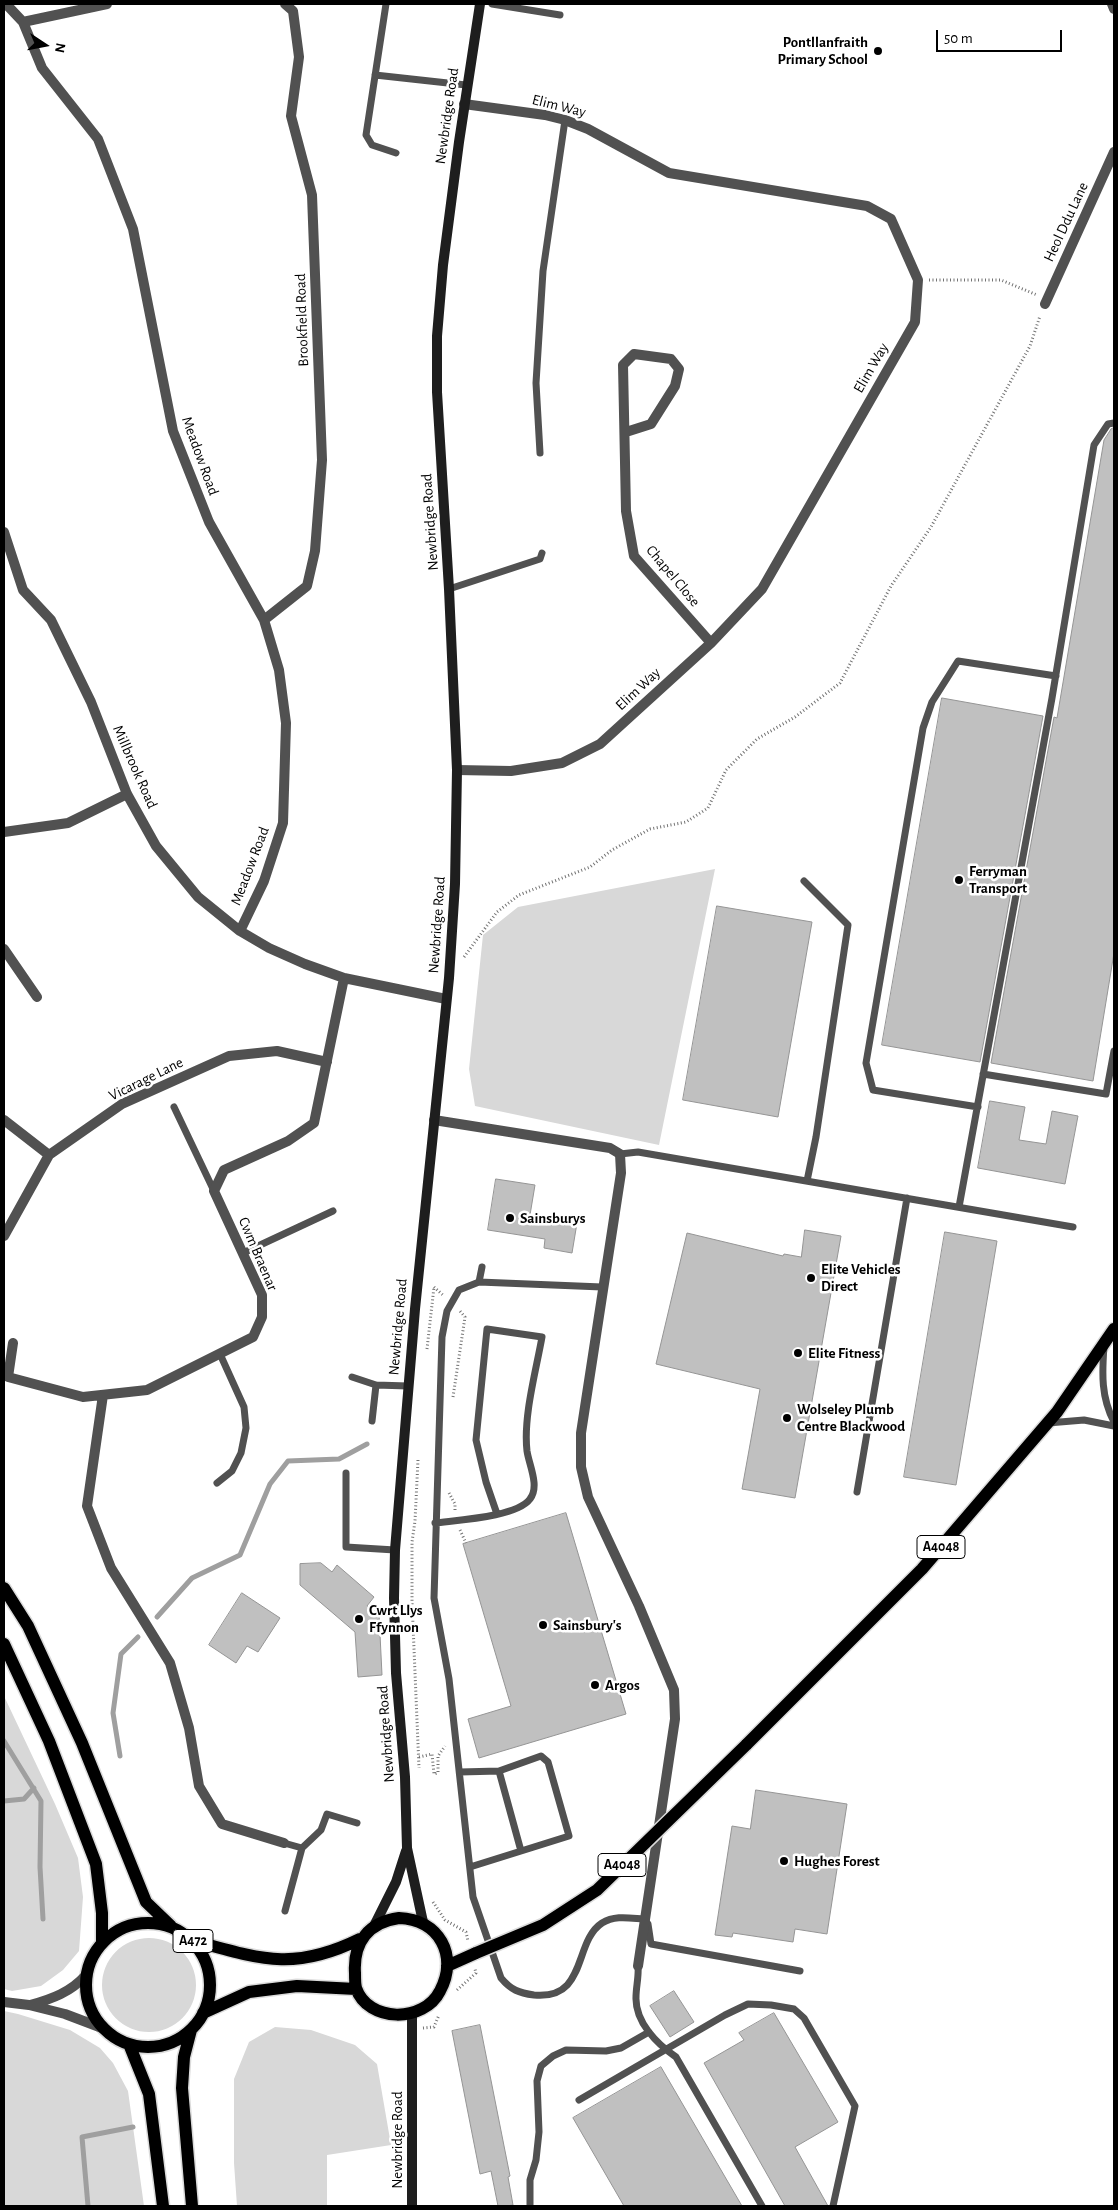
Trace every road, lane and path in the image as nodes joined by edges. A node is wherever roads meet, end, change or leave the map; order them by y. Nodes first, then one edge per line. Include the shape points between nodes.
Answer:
1 (6, 4) edge
2 (107, 4) edge
3 (285, 4) edge
4 (386, 4) edge
5 (480, 4) edge
6 (492, 4) edge
7 (1112, 4) edge
8 (1114, 8) edge
9 (560, 15) dead end
10 (23, 22) junction
11 (375, 75) junction
12 (466, 85) junction
13 (464, 104) junction
14 (565, 120) junction
15 (1114, 152) edge
16 (396, 153) dead end
17 (918, 280) junction
18 (1046, 301) junction
19 (1114, 423) edge
20 (626, 432) junction
21 (540, 453) dead end
22 (4, 532) edge
23 (542, 553) dead end
24 (8, 557) edge
25 (449, 589) junction
26 (264, 620) junction
27 (711, 642) junction
28 (1056, 676) junction
29 (457, 770) junction
30 (127, 794) junction
31 (4, 832) edge
32 (804, 881) dead end
33 (240, 932) junction
34 (475, 942) dead end
35 (4, 949) edge
36 (344, 978) junction
37 (37, 997) dead end
38 (446, 999) junction
39 (1114, 1051) edge
40 (327, 1062) junction
41 (983, 1074) junction
42 (174, 1106) dead end
43 (978, 1107) junction
44 (4, 1120) edge
45 (434, 1120) junction
46 (620, 1154) junction
47 (49, 1155) junction
48 (807, 1181) junction
49 (214, 1191) junction
50 (907, 1198) junction
51 (959, 1207) junction
52 (333, 1211) dead end
53 (1073, 1227) dead end
54 (4, 1236) edge
55 (243, 1253) junction
56 (482, 1267) dead end
57 (479, 1282) junction
58 (602, 1287) junction
59 (434, 1288) dead end
60 (452, 1302) junction
61 (1114, 1329) edge
62 (13, 1343) dead end
63 (1104, 1343) junction
64 (220, 1354) junction
65 (352, 1377) dead end
66 (376, 1386) junction
67 (408, 1386) junction
68 (103, 1395) junction
69 (452, 1404) dead end
70 (372, 1421) dead end
71 (1114, 1422) edge
72 (1048, 1423) junction
73 (1114, 1426) edge
74 (346, 1474) dead end
75 (217, 1483) dead end
76 (447, 1489) dead end
77 (857, 1492) dead end
78 (497, 1514) junction
79 (456, 1520) junction
80 (435, 1523) junction
81 (466, 1543) dead end
82 (395, 1550) junction
83 (4, 1588) edge
84 (4, 1644) edge
85 (457, 1744) junction
86 (404, 1761) junction
87 (499, 1771) junction
88 (460, 1772) junction
89 (357, 1823) dead end
90 (284, 1843) joint
91 (302, 1848) junction
92 (407, 1848) junction
93 (521, 1851) junction
94 (470, 1867) junction
95 (284, 1911) dead end
96 (644, 1919) junction
97 (422, 1922) junction
98 (170, 1926) junction
99 (374, 1926) junction
100 (192, 1940) junction
101 (360, 1940) junction
102 (102, 1942) junction
103 (447, 1966) junction
104 (638, 1966) joint
105 (800, 1971) dead end
106 (86, 1975) junction
107 (356, 1989) junction
108 (4, 2002) edge
109 (29, 2005) junction
110 (203, 2013) junction
111 (412, 2014) junction
112 (102, 2028) junction
113 (191, 2030) junction
114 (649, 2032) junction
115 (129, 2044) junction
116 (667, 2051) junction
117 (580, 2100) dead end
118 (163, 2206) edge
119 (192, 2206) edge
120 (412, 2206) edge
121 (530, 2206) edge
122 (762, 2206) edge
123 (833, 2206) edge

1 - 10 street, Meadow Road
2 - 10 street
3 - 26 street, Brookfield Road via 293,11 299,56 291,116 312,195 322,460 316,551 307,586
4 - 11 lane
5 - 12 main road, Newbridge Road
6 - 9 lane
7 - 8 street
10 - 26 street, Meadow Road via 42,68 98,140 133,228 173,431 209,522
11 - 12 lane
11 - 16 lane via 366,135 372,145
12 - 13 main road, Newbridge Road
13 - 14 street, Elim Way
13 - 25 main road, Newbridge Road via 443,265 436,359
14 - 17 street, Elim Way via 588,129 668,173 867,206 891,219
14 - 21 lane via 542,279 536,383
15 - 18 street, Heol Ddu Lane
17 - 18 path via 1001,280
17 - 27 street, Elim Way via 915,322 762,589
18 - 34 path via 1030,346 931,527 891,586 840,682 795,717 757,739 726,770 708,808 686,822 650,828 590,867 519,895 496,912
19 - 28 lane via 1108,424 1094,445
20 - 20 street, Chapel Close via 651,424 675,386 679,370 671,359 634,354 622,365
20 - 27 street, Chapel Close via 626,511 634,556
22 - 24 street, Millbrook Road
23 - 25 lane via 540,559
24 - 30 street, Millbrook Road via 23,590 51,620 91,702
25 - 29 main road, Newbridge Road
26 - 33 street, Meadow Road via 279,670 286,723 282,824 264,881
27 - 29 street, Elim Way via 600,744 562,763 511,771
28 - 41 lane
28 - 43 lane via 958,661 932,702 923,728 866,1063 873,1090
29 - 38 main road, Newbridge Road via 455,884
30 - 31 street via 68,823
30 - 33 street, Millbrook Road via 156,846 198,897
32 - 48 lane via 848,925
33 - 36 street, Millbrook Road via 269,948
35 - 37 street
36 - 38 street, Millbrook Road
36 - 40 street
38 - 45 main road, Newbridge Road
39 - 41 lane via 1106,1094
40 - 47 street, Vicarage Lane via 277,1050 229,1056 122,1104
40 - 49 street via 314,1123 288,1141 224,1170
41 - 43 lane
42 - 49 lane
43 - 51 lane
44 - 47 street
45 - 46 street via 610,1148
45 - 67 main road, Newbridge Road
46 - 48 lane via 638,1152
46 - 58 street via 621,1173
47 - 54 street, Vicarage Lane
48 - 50 lane
49 - 55 street, Cwm Braenar
50 - 51 lane
50 - 77 lane
51 - 53 lane
52 - 55 lane
55 - 64 street, Cwm Braenar via 262,1295 262,1317 253,1337
56 - 57 lane
57 - 58 lane
57 - 60 lane via 459,1290
58 - 96 street via 581,1433 581,1467 588,1497 674,1690 675,1719
59 - 60 path
60 - 69 path via 465,1317
60 - 80 lane via 442,1337
61 - 63 main road, A4048
62 - 68 street, Cwm Braenar via 8,1377 83,1397
63 - 71 lane via 1103,1392
63 - 72 main road, A4048
64 - 68 street, Cwm Braenar via 147,1390
64 - 75 lane via 244,1407 246,1428 241,1453 232,1471
65 - 66 lane
66 - 67 lane
66 - 70 lane
67 - 82 main road, Newbridge Road
68 - 90 street via 86,1506 111,1568 170,1663 189,1728 198,1786 222,1824
72 - 73 lane via 1084,1420
72 - 103 main road, A4048, bridge via 922,1569 597,1890 542,1925
74 - 82 lane via 346,1547
76 - 79 path via 455,1504
78 - 78 lane via 516,1509 529,1500 535,1490 527,1449 527,1415 542,1337 487,1329 476,1440
78 - 79 lane
79 - 80 lane
79 - 81 path
80 - 85 lane via 434,1598
82 - 86 main road, Newbridge Road via 396,1655
83 - 98 main road, A472 via 28,1626 82,1743 146,1902
84 - 102 main road via 49,1741 96,1864
85 - 86 path via 445,1745 438,1756 438,1773 434,1774 432,1754
85 - 88 lane
86 - 92 main road, Newbridge Road
87 - 88 lane
87 - 93 lane
87 - 93 lane via 541,1756 548,1762 569,1836
88 - 94 lane
89 - 91 lane via 327,1814 321,1830
90 - 91 lane
91 - 95 lane
92 - 97 main road, Newbridge Road
92 - 99 main road, Newbridge Road via 396,1882
93 - 94 lane
94 - 96 lane via 473,1897 501,1978 519,1993 548,1996 565,1986 576,1975 589,1940 601,1923 615,1917
96 - 104 street
96 - 105 lane via 648,1924 651,1944
97 - 99 main road via 410,1918 386,1919
97 - 103 main road via 441,1940
98 - 100 main road, A472
98 - 102 main road, A472 via 134,1923 116,1930
99 - 101 main road
100 - 101 main road via 244,1954 294,1960 328,1954
100 - 110 main road, A472 via 202,1953 207,1968 208,1999
101 - 107 main road via 354,1965
102 - 106 main road, A472 via 91,1957
103 - 111 main road via 445,1982 437,1997
104 - 114 lane via 636,1999 642,2022
106 - 109 street via 68,1990
106 - 112 main road, A472 via 91,2012
107 - 110 main road via 297,1986 249,1992
107 - 111 main road via 366,2002 380,2011
108 - 109 street
109 - 112 street
110 - 113 main road, A472
111 - 120 main road, Newbridge Road
112 - 115 main road, A472
113 - 115 main road, A472 via 170,2043 153,2047
113 - 119 main road, A472 via 184,2057 182,2088
114 - 116 lane
114 - 121 lane via 622,2048 566,2050 541,2066 537,2081 539,2132 530,2180
115 - 118 main road via 149,2094
116 - 117 lane
116 - 122 lane via 676,2056
116 - 123 lane via 748,2004 794,2009 804,2018 855,2106

